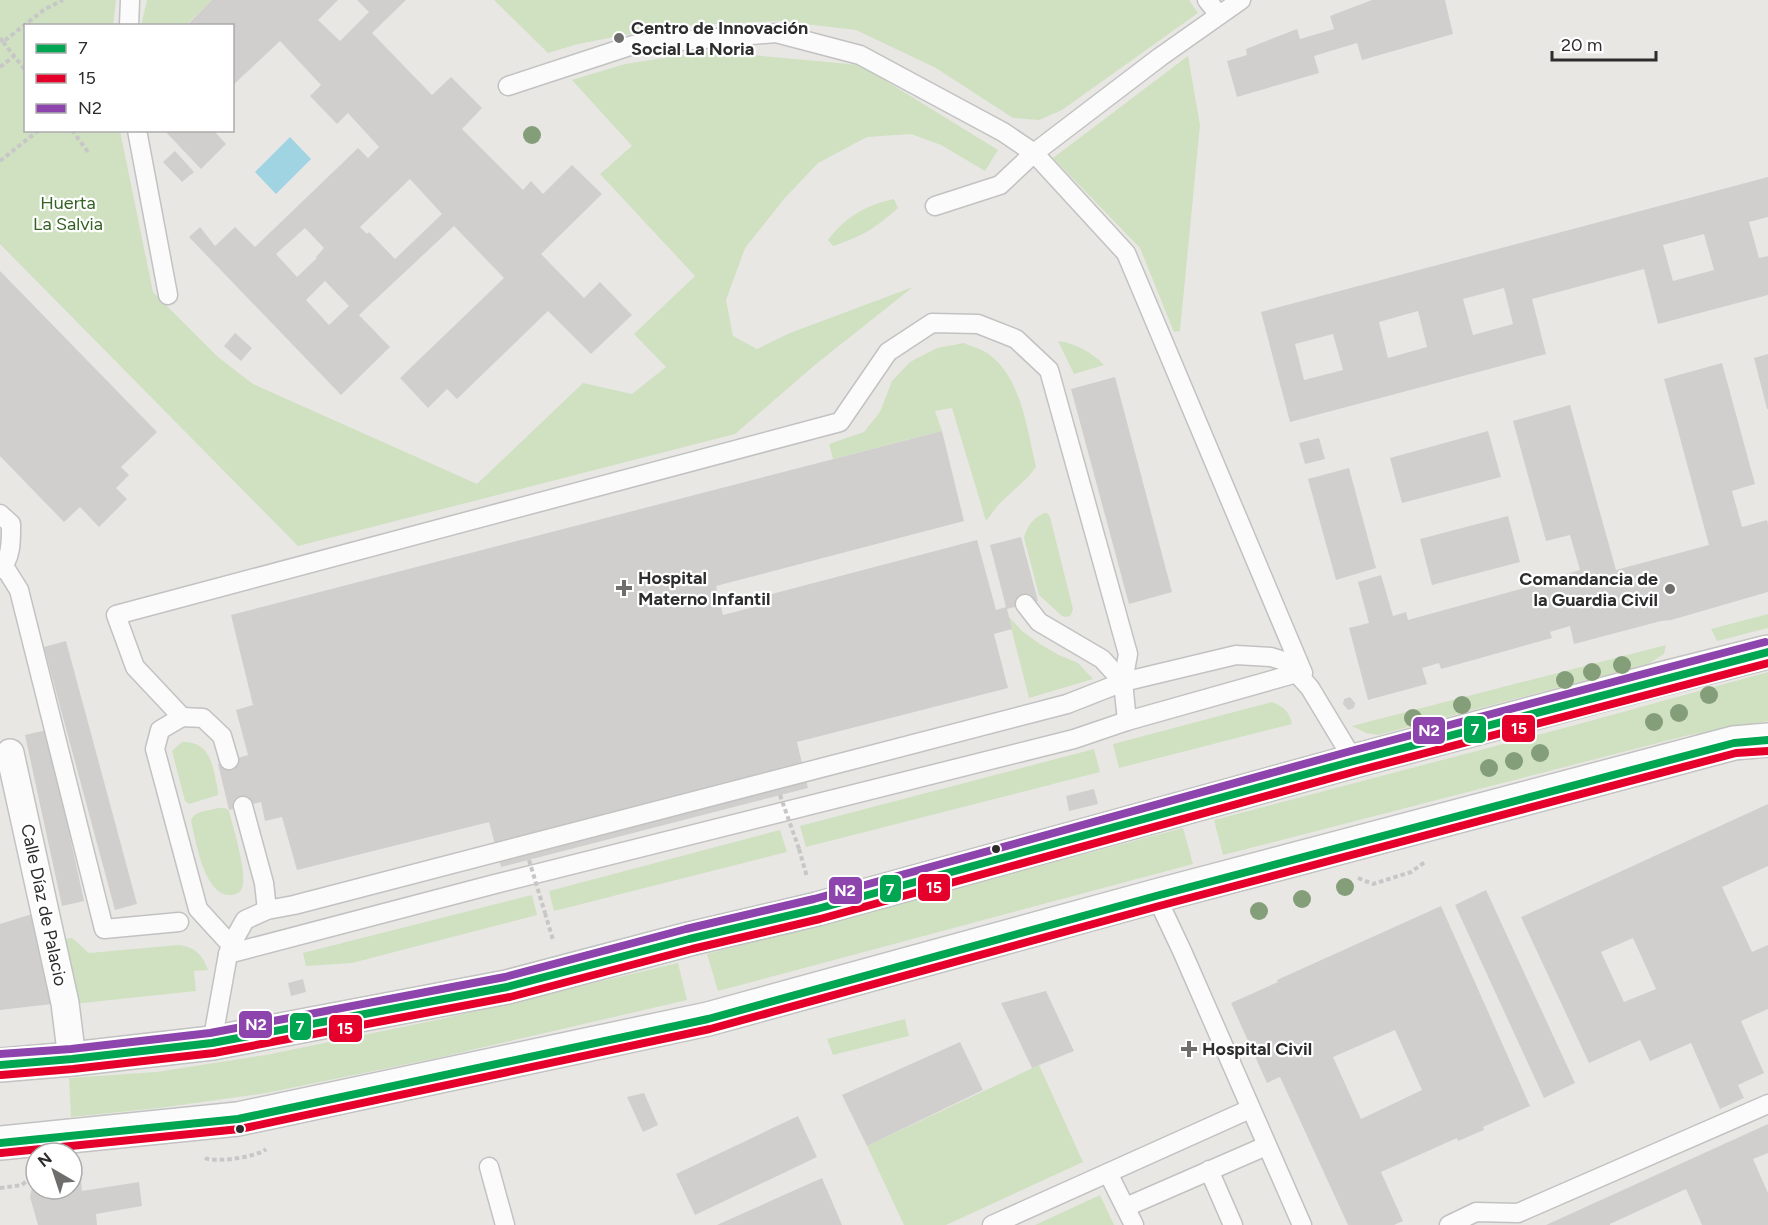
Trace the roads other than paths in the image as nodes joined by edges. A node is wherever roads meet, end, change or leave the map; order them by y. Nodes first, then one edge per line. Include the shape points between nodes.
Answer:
1 (130, 0) edge
2 (1207, 0) edge
3 (1241, 0) edge
4 (1219, 15) junction
5 (129, 24) edge
6 (508, 86) dead end
7 (137, 132) edge
8 (1034, 153) junction
9 (935, 206) dead end
10 (168, 295) dead end
11 (0, 514) edge
12 (2, 567) edge
13 (1025, 604) dead end
14 (1768, 652) edge
15 (1297, 674) junction
16 (1123, 682) junction
17 (1310, 688) junction
18 (182, 717) junction
19 (1127, 721) junction
20 (1768, 740) edge
21 (10, 753) dead end
22 (229, 760) dead end
23 (1354, 761) junction
24 (243, 806) dead end
25 (1156, 896) junction
26 (267, 910) junction
27 (179, 921) dead end
28 (229, 949) junction
29 (212, 1043) junction
30 (72, 1059) junction
31 (0, 1065) edge
32 (1768, 1104) edge
33 (1250, 1109) junction
34 (0, 1143) edge
35 (1266, 1146) junction
36 (489, 1167) dead end
37 (1209, 1170) junction
38 (1108, 1173) junction
39 (1126, 1207) junction
40 (505, 1225) edge
41 (992, 1225) edge
42 (1134, 1225) edge
43 (1233, 1225) edge
44 (1302, 1225) edge
45 (1449, 1225) edge

1 - 5 lane
2 - 4 lane
3 - 4 lane
4 - 8 lane
6 - 8 lane via 633,45 776,33 860,56 1003,132
7 - 10 lane
8 - 9 lane via 1000,185
8 - 17 lane via 1126,253
11 - 12 lane via 11,524 10,548
12 - 27 lane via 19,590 104,929
13 - 16 lane via 1039,622 1102,659
14 - 23 main road
15 - 16 lane via 1287,662 1236,654
15 - 17 lane
15 - 19 lane
16 - 18 lane via 1128,654 1049,370 1016,339 978,324 932,323 888,352 840,422 116,615 135,667
16 - 19 lane
16 - 26 lane via 1067,704
17 - 23 lane
18 - 22 lane via 202,718 222,736
18 - 28 lane via 160,730 155,749 198,909
19 - 28 lane via 1074,739
20 - 25 main road via 1734,743
21 - 30 street, Calle Díaz de Palacio via 65,1003
23 - 29 main road via 817,909 507,987
24 - 26 lane via 264,883
25 - 33 lane
25 - 34 main road via 708,1019 238,1119
26 - 28 lane via 245,920
28 - 29 lane
29 - 30 main road
30 - 31 main road
32 - 45 lane via 1518,1213 1476,1212
33 - 35 lane
33 - 38 lane
35 - 37 lane
35 - 44 lane
36 - 40 lane
37 - 39 lane
37 - 43 lane
38 - 39 lane
38 - 41 lane
39 - 42 lane

